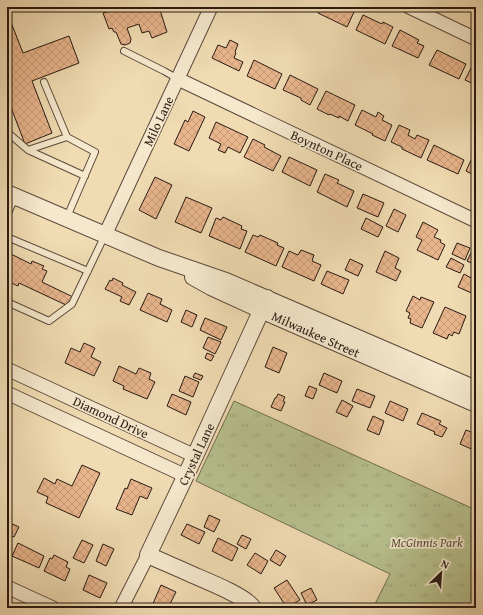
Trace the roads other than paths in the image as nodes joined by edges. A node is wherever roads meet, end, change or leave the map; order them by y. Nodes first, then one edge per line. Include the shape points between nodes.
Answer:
1 (211, 7) edge
2 (409, 7) edge
3 (476, 39) edge
4 (124, 51) dead end
5 (178, 80) junction
6 (44, 82) dead end
7 (7, 132) edge
8 (67, 137) junction
9 (28, 150) junction
10 (85, 176) junction
11 (11, 194) edge
12 (7, 215) edge
13 (66, 218) junction
14 (476, 221) edge
15 (105, 235) junction
16 (7, 237) edge
17 (88, 271) junction
18 (7, 302) edge
19 (264, 304) junction
20 (7, 369) edge
21 (27, 378) junction
22 (474, 393) edge
23 (12, 395) edge
24 (195, 456) junction
25 (186, 476) junction
26 (148, 555) junction
27 (7, 587) edge
28 (53, 608) edge
29 (122, 608) edge
30 (253, 608) edge

1 - 5 street, Milo Lane
2 - 3 street
4 - 5 lane
5 - 14 street, Boynton Place
5 - 15 street, Milo Lane
6 - 8 lane
7 - 9 lane
8 - 9 lane
8 - 10 lane via 95,152
9 - 10 lane
10 - 13 lane
11 - 12 lane
11 - 13 street, Milwaukee Street
13 - 15 street, Milwaukee Street
15 - 17 lane
15 - 19 street, Milwaukee Street via 158,258 226,281
16 - 17 lane
17 - 18 lane via 72,304 49,321
19 - 22 street, Milwaukee Street
19 - 24 street, Crystal Lane
20 - 21 street, Diamond Drive
21 - 23 street, Diamond Drive
21 - 24 street, Diamond Drive
23 - 25 street, Diamond Drive
24 - 25 street, Crystal Lane
25 - 26 street, Crystal Lane
26 - 29 street, Crystal Lane
26 - 30 street via 222,588 243,599
27 - 28 street

